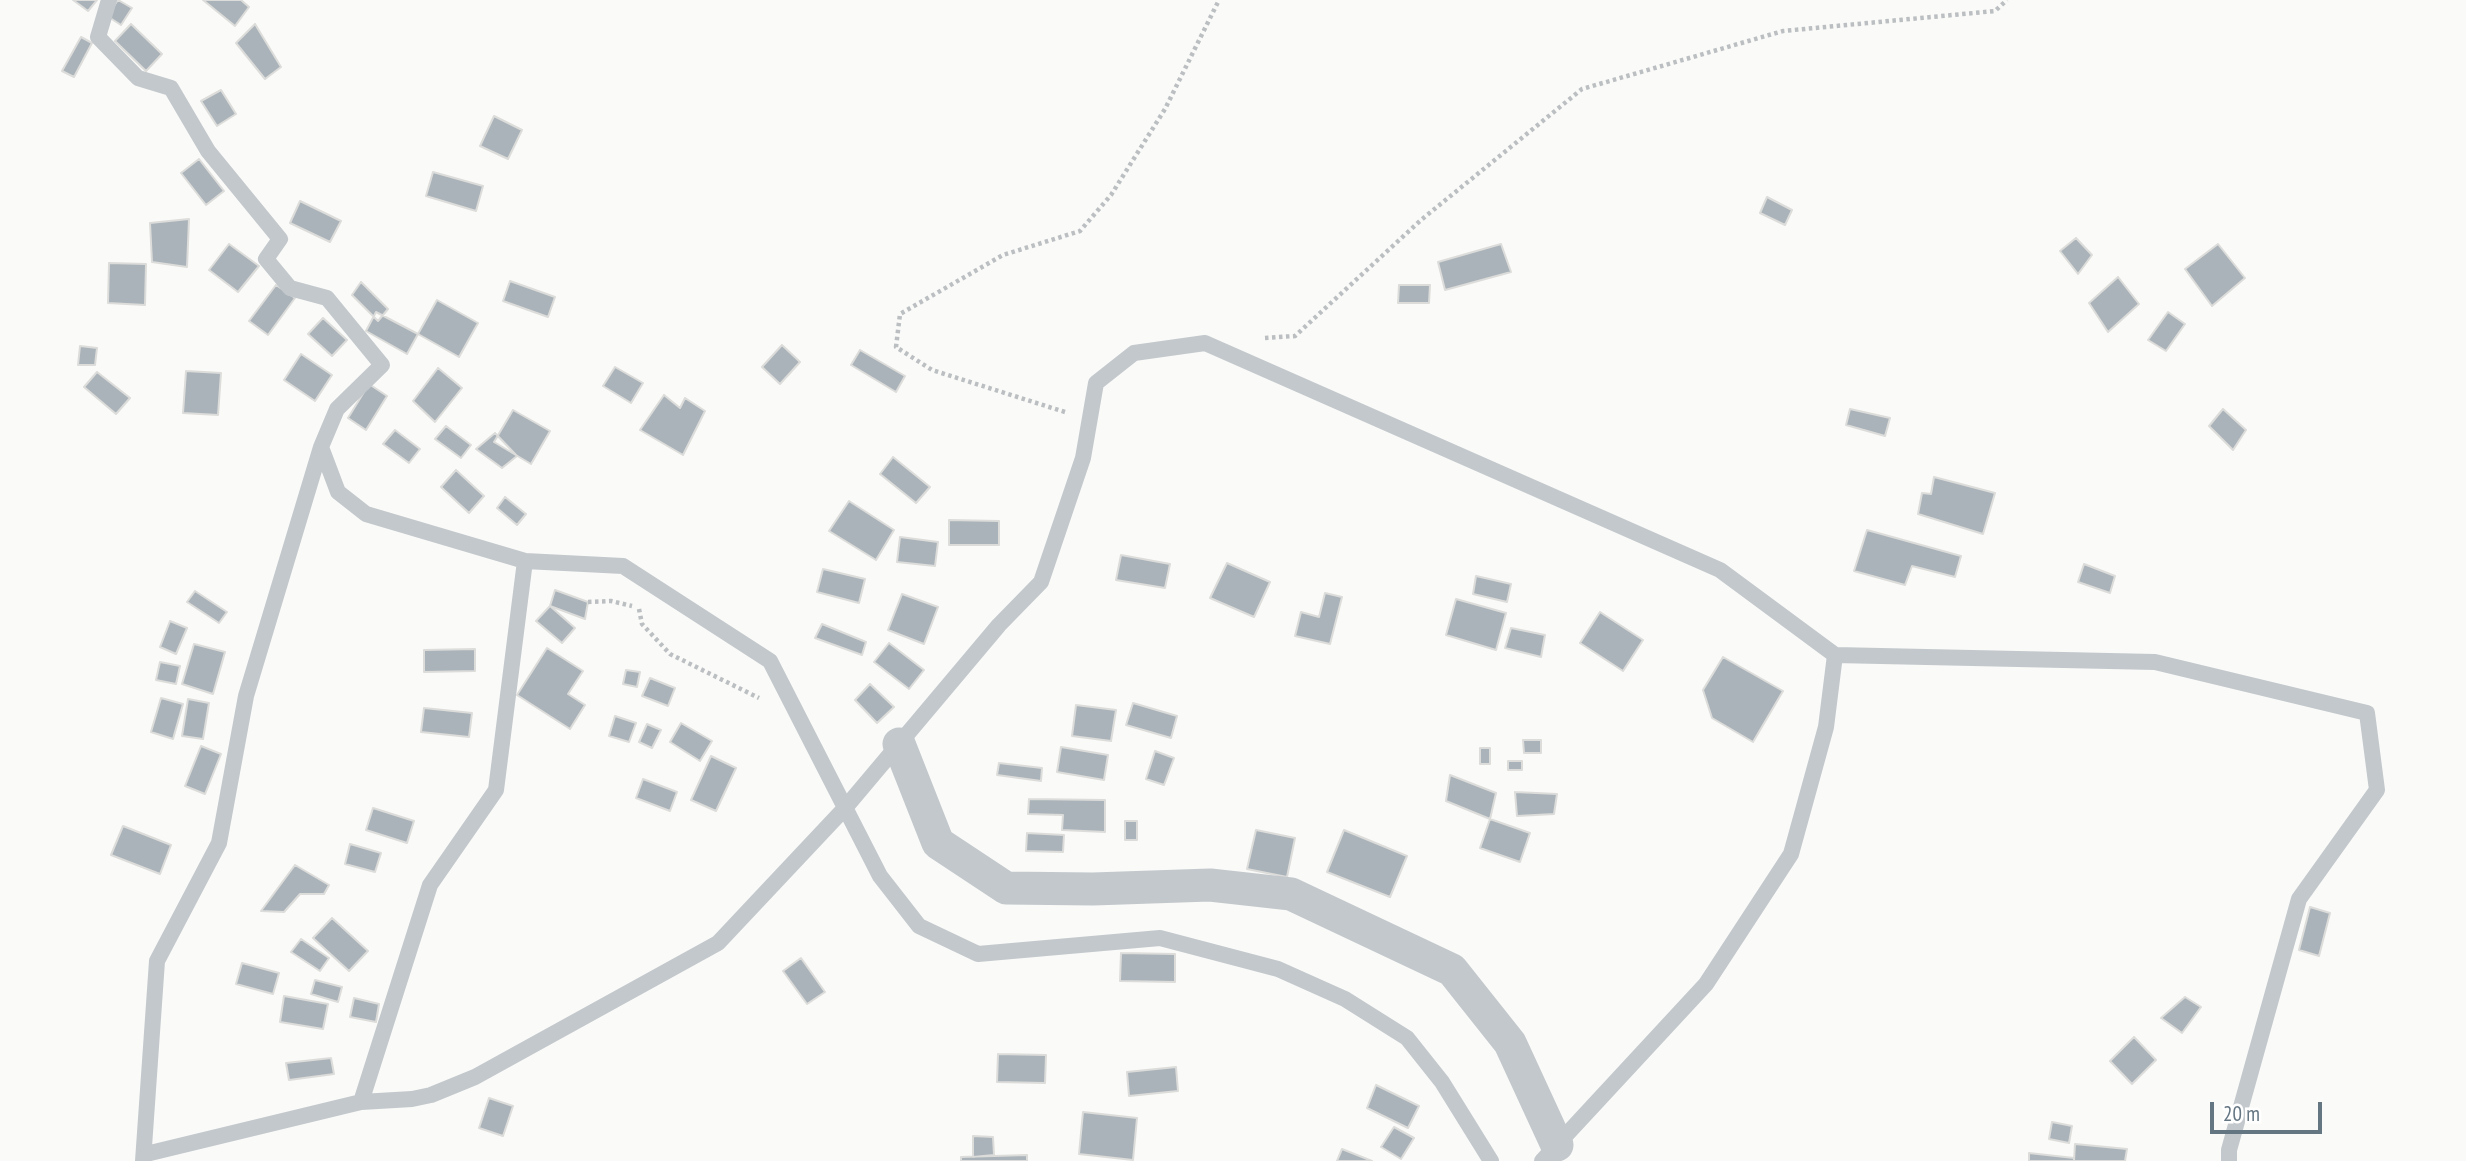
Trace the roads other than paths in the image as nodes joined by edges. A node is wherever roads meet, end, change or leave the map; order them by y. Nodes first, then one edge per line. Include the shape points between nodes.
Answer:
1 (109, 0) edge
2 (321, 447) junction
3 (525, 561) junction
4 (1835, 656) junction
5 (899, 744) junction
6 (845, 808) junction
7 (360, 1102) junction
8 (1550, 1153) edge
9 (145, 1157) edge
10 (1491, 1161) edge
11 (2229, 1161) edge

1 - 2 lane via 98,37 138,78 172,88 208,151 280,239 266,259 290,288 327,298 382,365 337,409
2 - 3 lane via 338,492 366,514
2 - 9 lane via 246,695 219,843 157,961
3 - 6 lane via 623,566 770,661
3 - 7 lane via 496,790 430,885
4 - 5 lane via 1720,570 1205,343 1134,353 1096,383 1083,458 1041,582
4 - 8 lane via 1826,727 1791,854 1706,984
4 - 11 lane via 2155,662 2367,713 2376,790 2299,899
5 - 6 lane
5 - 8 street via 938,843 1006,888 1210,885 1291,894 1452,970 1510,1043
6 - 7 lane via 718,943 475,1077 412,1100
6 - 10 lane via 880,876 919,926 978,954 1160,938 1278,969 1345,999 1407,1038 1442,1082
7 - 9 lane

